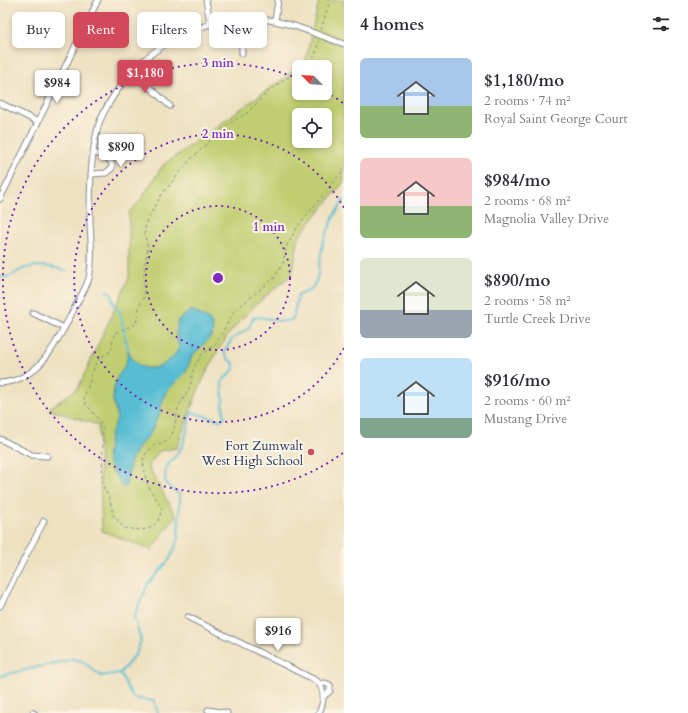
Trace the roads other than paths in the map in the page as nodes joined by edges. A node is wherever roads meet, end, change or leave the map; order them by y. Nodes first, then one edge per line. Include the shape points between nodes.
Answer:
1 (98, 0) edge
2 (206, 0) edge
3 (278, 0) edge
4 (209, 17) edge
5 (267, 20) edge
6 (275, 21) junction
7 (209, 23) edge
8 (344, 44) edge
9 (242, 48) edge
10 (242, 53) dead end
11 (132, 71) junction
12 (0, 103) edge
13 (170, 106) dead end
14 (38, 122) junction
15 (94, 154) junction
16 (92, 174) junction
17 (0, 199) edge
18 (33, 313) dead end
19 (64, 328) junction
20 (0, 383) edge
21 (0, 439) edge
22 (48, 456) dead end
23 (44, 521) dead end
24 (0, 606) edge
25 (188, 617) dead end
26 (320, 684) junction
27 (324, 696) junction
28 (208, 710) dead end
29 (32, 713) edge
30 (36, 713) edge
31 (227, 713) edge
32 (319, 713) edge

1 - 14 street
2 - 4 street
3 - 6 street
5 - 6 street
6 - 8 street
7 - 11 street via 176,37
9 - 10 street
11 - 13 street
11 - 15 street via 109,103 98,126
12 - 14 street
14 - 17 street
15 - 16 street
15 - 16 street via 110,160 112,168 106,174
16 - 19 street via 92,251 89,278
18 - 19 street
19 - 20 street via 50,354 40,366 24,377
21 - 22 street via 32,455
23 - 24 street
25 - 26 street
26 - 27 street
26 - 27 street via 330,685 330,691
27 - 32 street
28 - 31 street
29 - 30 lane

